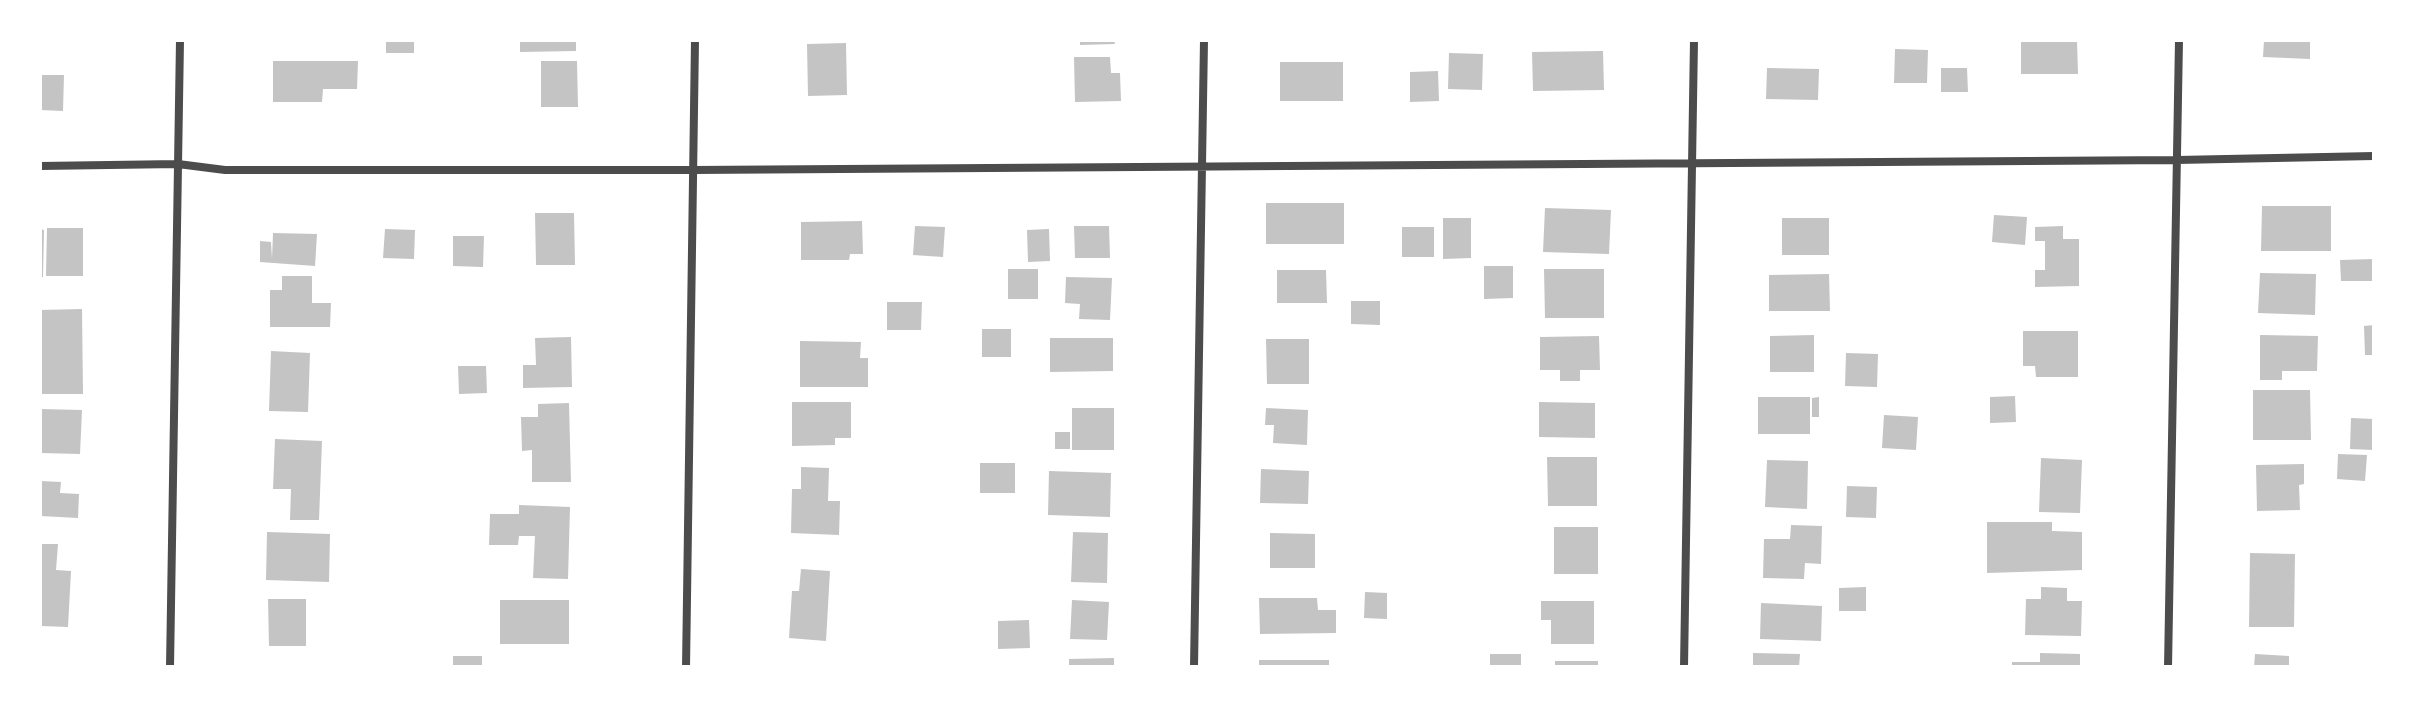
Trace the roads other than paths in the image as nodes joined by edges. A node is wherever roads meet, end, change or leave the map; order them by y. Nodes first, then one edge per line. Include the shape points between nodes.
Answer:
1 (180, 40) edge
2 (695, 40) edge
3 (1204, 40) edge
4 (1694, 40) edge
5 (2179, 40) edge
6 (2374, 156) edge
7 (2177, 160) junction
8 (1692, 163) junction
9 (178, 164) junction
10 (40, 166) edge
11 (1202, 166) junction
12 (693, 170) junction
13 (170, 667) edge
14 (686, 667) edge
15 (1194, 667) edge
16 (1684, 667) edge
17 (2168, 667) edge

1 - 9 street
2 - 12 street
3 - 11 street
4 - 8 street
5 - 7 street
6 - 7 street
7 - 8 street
7 - 17 street
8 - 11 street
8 - 16 street
9 - 10 street
9 - 12 street via 225,170
9 - 13 street
11 - 12 street
11 - 15 street
12 - 14 street

